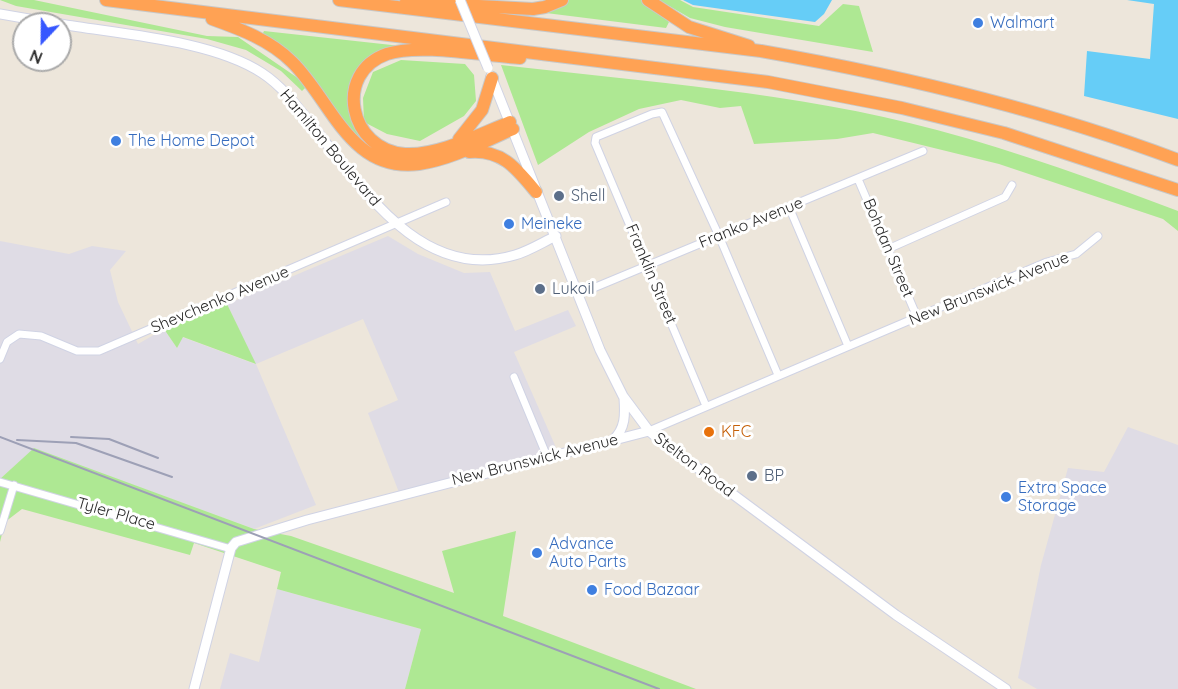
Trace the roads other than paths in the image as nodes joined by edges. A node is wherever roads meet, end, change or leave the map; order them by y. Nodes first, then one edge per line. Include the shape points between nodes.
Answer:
1 (106, 0) edge
2 (339, 0) edge
3 (460, 0) edge
4 (562, 0) edge
5 (648, 0) edge
6 (394, 7) junction
7 (194, 12) junction
8 (72, 26) edge
9 (761, 51) junction
10 (531, 52) junction
11 (490, 73) junction
12 (512, 126) junction
13 (457, 147) junction
14 (923, 151) dead end
15 (1178, 160) edge
16 (858, 179) junction
17 (1012, 185) dead end
18 (1178, 190) edge
19 (536, 192) junction
20 (446, 201) dead end
21 (789, 207) junction
22 (396, 224) junction
23 (556, 236) junction
24 (719, 236) junction
25 (1098, 236) dead end
26 (888, 249) junction
27 (647, 265) junction
28 (579, 294) junction
29 (917, 316) junction
30 (848, 346) junction
31 (0, 359) edge
32 (778, 375) junction
33 (514, 377) dead end
34 (623, 396) junction
35 (706, 406) junction
36 (650, 431) junction
37 (612, 440) junction
38 (548, 459) junction
39 (0, 482) edge
40 (14, 484) junction
41 (0, 531) edge
42 (231, 549) junction
43 (194, 689) edge
44 (1006, 689) edge

1 - 7 highway
2 - 6 highway
3 - 11 street, Stelton Road, bridge
4 - 6 highway via 533,9 409,0
5 - 9 highway via 689,27
6 - 9 highway
7 - 10 highway
7 - 13 highway via 248,33 278,50 305,76 340,129 357,146 376,156 418,164
8 - 22 street, Hamilton Boulevard via 192,46 263,73 286,93 360,187
9 - 15 highway via 947,88
10 - 13 highway via 520,58 395,52 376,60 363,73 356,87 354,106 363,132 377,145 417,154
10 - 18 highway via 723,75 902,108 1042,144
11 - 12 street, Stelton Road
11 - 13 highway via 478,119
12 - 13 highway
12 - 19 street, Stelton Road
13 - 19 highway via 501,157
14 - 16 street, Franko Avenue
16 - 21 street, Franko Avenue
16 - 26 street, Bohdan Street
17 - 26 street via 1005,197
19 - 23 street, Stelton Road
20 - 22 street, Shevchenko Avenue
21 - 24 street, Franko Avenue
21 - 30 street
22 - 23 street, Hamilton Boulevard via 432,248 463,258 517,255
22 - 31 street, Shevchenko Avenue via 99,351 77,351 41,336 19,334 7,342
23 - 28 street, Stelton Road
24 - 27 street, Franko Avenue
24 - 27 street, Franklin Street via 668,122 662,112 652,114 596,137 595,143
24 - 32 street
25 - 29 street, New Brunswick Avenue via 1076,254 1047,262
26 - 29 street, Bohdan Street
27 - 28 street, Franko Avenue
27 - 35 street, Franklin Street
28 - 34 street, Stelton Road
29 - 30 street, New Brunswick Avenue
30 - 32 street, New Brunswick Avenue
32 - 35 street, New Brunswick Avenue
33 - 38 street
34 - 36 street, Stelton Road
34 - 37 street via 623,427
35 - 36 street, New Brunswick Avenue
36 - 37 street, New Brunswick Avenue
36 - 44 street, Stelton Road via 896,615
37 - 38 street, New Brunswick Avenue
38 - 42 street, New Brunswick Avenue via 255,534 236,542
39 - 40 street, Tyler Place
40 - 41 street
40 - 42 street, Tyler Place
42 - 43 street

